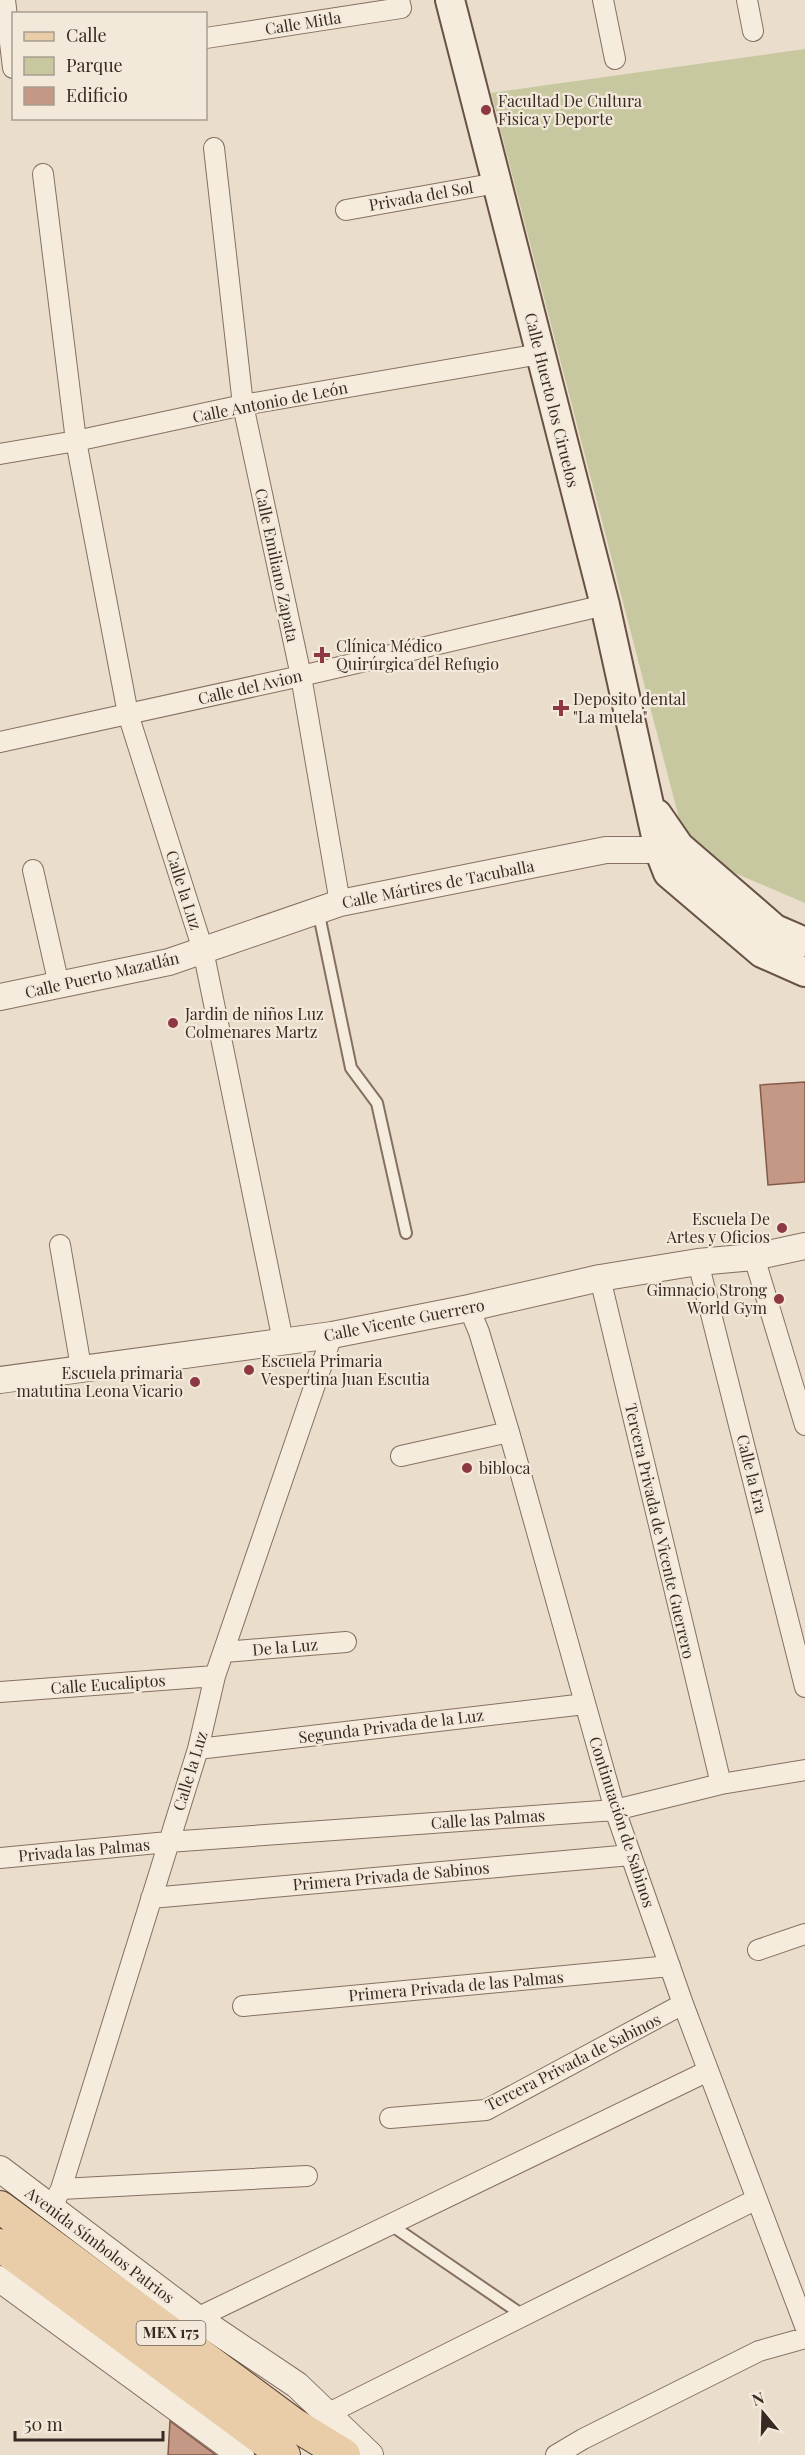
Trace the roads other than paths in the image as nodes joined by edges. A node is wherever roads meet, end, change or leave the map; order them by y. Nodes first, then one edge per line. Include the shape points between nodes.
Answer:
1 (5, 0) edge
2 (450, 0) edge
3 (603, 0) edge
4 (747, 0) edge
5 (400, 4) edge
6 (753, 31) dead end
7 (207, 38) edge
8 (615, 59) dead end
9 (12, 60) edge
10 (214, 148) dead end
11 (43, 174) dead end
12 (497, 183) junction
13 (346, 210) dead end
14 (540, 354) junction
15 (243, 405) junction
16 (76, 441) junction
17 (0, 454) edge
18 (605, 605) junction
19 (301, 676) junction
20 (128, 714) junction
21 (0, 742) edge
22 (669, 848) junction
23 (33, 870) dead end
24 (329, 906) junction
25 (805, 942) edge
26 (203, 950) junction
27 (805, 972) edge
28 (59, 985) junction
29 (0, 997) edge
30 (406, 1233) dead end
31 (60, 1245) dead end
32 (805, 1246) edge
33 (754, 1257) junction
34 (698, 1262) junction
35 (600, 1278) junction
36 (469, 1308) junction
37 (332, 1335) junction
38 (283, 1341) junction
39 (81, 1367) junction
40 (0, 1380) edge
41 (805, 1425) edge
42 (509, 1432) junction
43 (401, 1456) dead end
44 (346, 1642) dead end
45 (224, 1652) junction
46 (215, 1676) junction
47 (805, 1687) edge
48 (0, 1692) edge
49 (585, 1704) junction
50 (198, 1749) junction
51 (805, 1770) edge
52 (721, 1784) junction
53 (615, 1810) junction
54 (168, 1842) junction
55 (631, 1855) junction
56 (0, 1858) edge
57 (151, 1898) junction
58 (805, 1934) edge
59 (758, 1950) dead end
60 (669, 1966) junction
61 (683, 2004) junction
62 (243, 2006) dead end
63 (708, 2071) junction
64 (390, 2118) dead end
65 (0, 2169) edge
66 (307, 2176) dead end
67 (56, 2199) junction
68 (757, 2199) junction
69 (0, 2207) edge
70 (391, 2225) junction
71 (0, 2245) edge
72 (0, 2278) edge
73 (524, 2316) junction
74 (196, 2318) junction
75 (804, 2318) edge
76 (805, 2338) edge
77 (327, 2414) junction
78 (231, 2418) junction
79 (241, 2455) edge
80 (250, 2455) edge
81 (284, 2455) edge
82 (344, 2455) edge
83 (370, 2455) edge
84 (556, 2455) edge

1 - 9 street
2 - 12 main road, Calle Huerto los Ciruelos
3 - 8 street
4 - 6 street
5 - 7 street, Calle Mitla
10 - 15 street, Calle Emiliano Zapata
11 - 16 street, Calle la Luz
12 - 13 street, Privada del Sol
12 - 14 main road, Calle Huerto los Ciruelos
14 - 15 street, Calle Antonio de León
14 - 18 main road, Calle Huerto los Ciruelos
15 - 16 street, Calle Antonio de León
15 - 19 street, Calle Emiliano Zapata
16 - 17 street, Calle Antonio de León
16 - 20 street, Calle la Luz
18 - 19 street, Calle del Avion
18 - 22 main road, Calle Huerto los Ciruelos via 650,802
19 - 20 street, Calle del Avion
19 - 24 street, Calle Emiliano Zapata
20 - 21 street, Calle del Avion
20 - 26 street, Calle la Luz
22 - 24 street, Calle Mártires de Tacuballa via 606,850
22 - 25 main road via 775,929
22 - 27 main road, Calle Huerto los Ciruelos via 668,873 762,953
23 - 28 street
24 - 26 street, Calle Mártires de Tacuballa
24 - 30 lane via 351,1068 377,1103
26 - 28 street, Calle Puerto Mazatlán via 169,962
26 - 38 street, Calle la Luz
28 - 29 street, Calle Puerto Mazatlán
31 - 39 street
32 - 33 street, Calle Vicente Guerrero
33 - 34 street, Calle Vicente Guerrero
33 - 41 street
34 - 35 street, Calle Vicente Guerrero
34 - 47 street, Calle la Era
35 - 36 street, Calle Vicente Guerrero
35 - 52 street, Tercera Privada de Vicente Guerrero
36 - 37 street, Calle Vicente Guerrero
36 - 42 street, Continuación de Sabinos
37 - 38 street, Calle Vicente Guerrero
37 - 45 street, Calle la Luz
38 - 39 street, Calle Vicente Guerrero
39 - 40 street, Calle Vicente Guerrero
42 - 43 street
42 - 49 street, Continuación de Sabinos
44 - 45 street, De la Luz
45 - 46 street, Calle la Luz
46 - 48 street, Calle Eucaliptos
46 - 50 street, Calle la Luz
49 - 50 street, Segunda Privada de la Luz
49 - 53 street, Continuación de Sabinos
50 - 54 street, Calle la Luz
51 - 52 street, Calle las Palmas
52 - 53 street, Calle las Palmas
53 - 54 street, Calle las Palmas
53 - 55 street, Continuación de Sabinos
54 - 56 street, Privada las Palmas
54 - 57 street, Calle la Luz
55 - 57 street, Primera Privada de Sabinos
55 - 60 street, Continuación de Sabinos
57 - 67 street, Calle la Luz
58 - 59 street
60 - 61 street, Continuación de Sabinos
60 - 62 street, Primera Privada de las Palmas
61 - 63 street, Continuación de Sabinos
61 - 64 street, Tercera Privada de Sabinos via 486,2110
63 - 68 street, Continuación de Sabinos
63 - 70 street
65 - 67 street, Avenida Símbolos Patrios
66 - 67 street
67 - 74 street, Avenida Símbolos Patrios
68 - 73 street
68 - 75 street, Continuación de Sabinos
69 - 82 main road, Avenida Símbolos Patrios / MEX 175 via 295,2425
70 - 73 lane
70 - 74 street
71 - 78 main road, MEX 175
72 - 79 street
73 - 77 street
74 - 77 street, Avenida Símbolos Patrios via 297,2385
76 - 84 street via 759,2351
77 - 83 street, Avenida Símbolos Patrios
78 - 80 main road
78 - 81 main road, MEX 175

